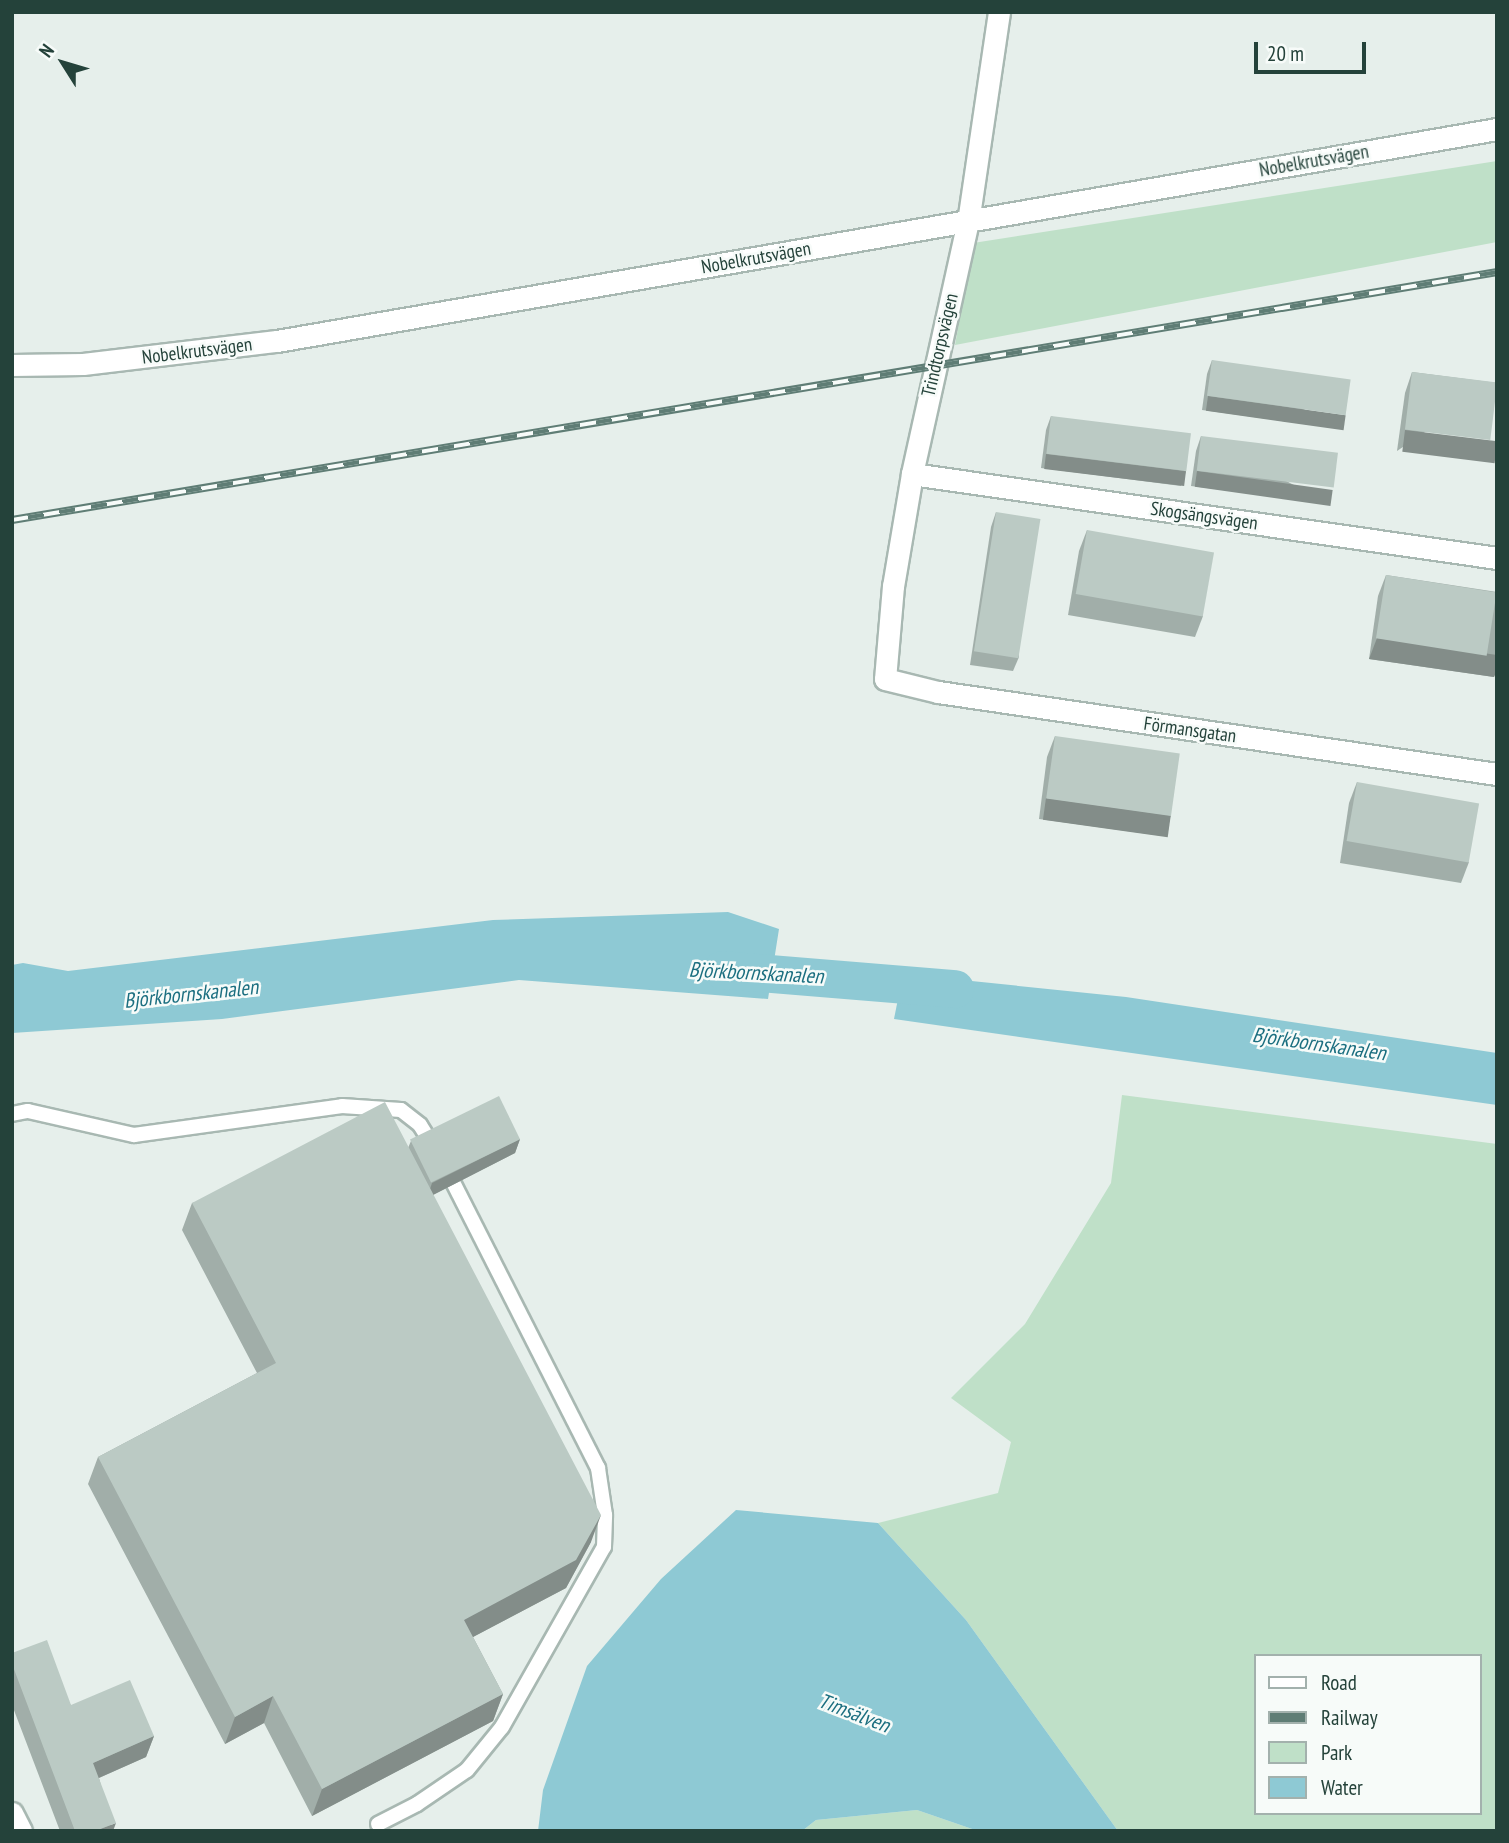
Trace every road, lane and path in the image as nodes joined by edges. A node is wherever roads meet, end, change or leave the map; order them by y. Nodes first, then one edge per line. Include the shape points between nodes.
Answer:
1 (999, 12) edge
2 (1497, 129) edge
3 (968, 220) junction
4 (12, 365) edge
5 (912, 474) junction
6 (1497, 558) edge
7 (885, 679) joint
8 (1497, 774) edge
9 (12, 1114) edge
10 (12, 1813) edge
11 (378, 1824) dead end
12 (21, 1831) edge

1 - 3 street, Trindtorpsvägen
2 - 3 street, Nobelkrutsvägen
3 - 4 street, Nobelkrutsvägen via 276,341 83,364
3 - 5 street, Trindtorpsvägen
5 - 6 street, Skogsängsvägen
5 - 7 street, Trindtorpsvägen via 893,586
7 - 8 street, Förmansgatan via 952,694
9 - 11 lane via 28,1111 134,1135 341,1106 401,1110 420,1125 458,1189 598,1468 604,1547 502,1727 467,1770
10 - 12 street

